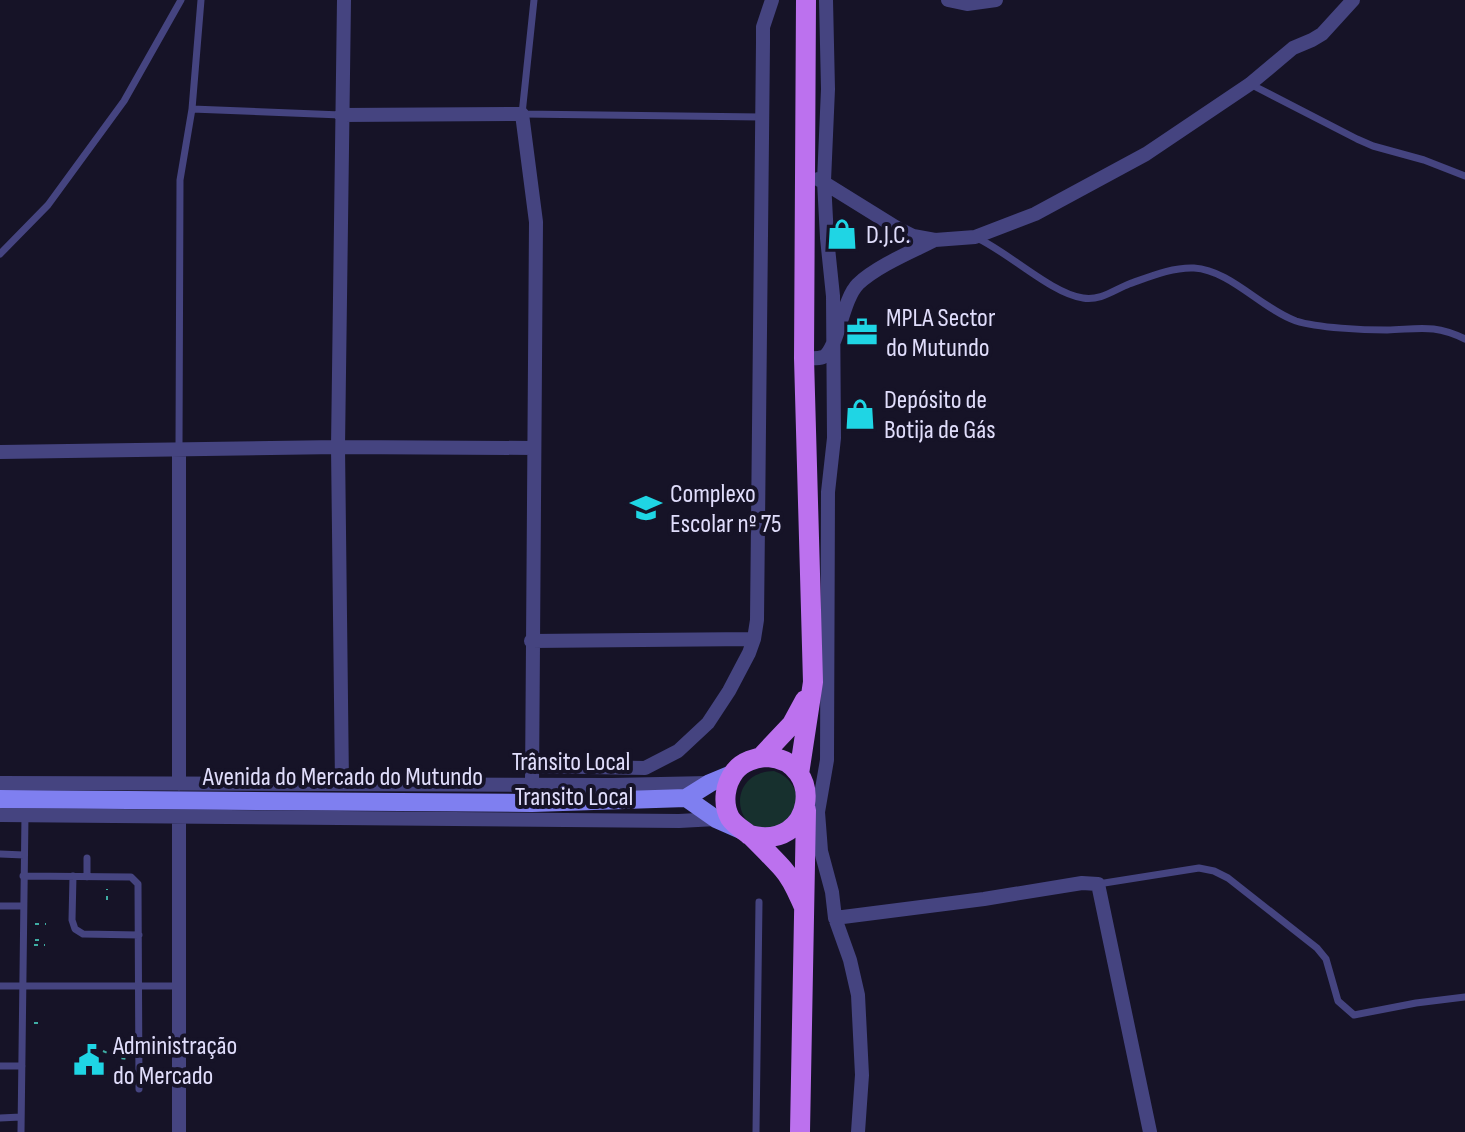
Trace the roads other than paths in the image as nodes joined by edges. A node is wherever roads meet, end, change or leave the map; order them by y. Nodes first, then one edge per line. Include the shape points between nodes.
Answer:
1 (181, 0) edge
2 (201, 0) edge
3 (344, 0) edge
4 (534, 0) edge
5 (772, 0) edge
6 (806, 0) edge
7 (826, 0) edge
8 (948, 0) edge
9 (996, 0) edge
10 (1353, 0) edge
11 (1250, 84) junction
12 (192, 109) junction
13 (522, 114) junction
14 (341, 115) junction
15 (761, 117) junction
16 (1465, 176) edge
17 (814, 177) junction
18 (975, 237) junction
19 (935, 240) junction
20 (0, 254) edge
21 (1465, 339) edge
22 (832, 345) junction
23 (804, 358) junction
24 (338, 447) junction
25 (533, 448) junction
26 (179, 450) junction
27 (0, 452) edge
28 (754, 639) junction
29 (531, 641) junction
30 (813, 682) junction
31 (761, 757) junction
32 (532, 766) junction
33 (734, 773) junction
34 (799, 774) junction
35 (0, 783) edge
36 (710, 783) junction
37 (179, 784) junction
38 (342, 784) junction
39 (532, 785) junction
40 (686, 798) junction
41 (0, 799) edge
42 (806, 802) junction
43 (0, 815) edge
44 (25, 815) junction
45 (179, 817) junction
46 (716, 819) junction
47 (745, 832) junction
48 (0, 854) edge
49 (24, 855) junction
50 (87, 858) dead end
51 (23, 876) junction
52 (73, 876) junction
53 (87, 877) junction
54 (1098, 884) junction
55 (759, 902) dead end
56 (0, 906) edge
57 (23, 906) junction
58 (804, 907) junction
59 (835, 918) junction
60 (139, 935) junction
61 (0, 986) edge
62 (22, 986) junction
63 (139, 986) junction
64 (179, 986) junction
65 (1465, 997) edge
66 (0, 1066) edge
67 (22, 1066) junction
68 (139, 1089) dead end
69 (21, 1117) junction
70 (0, 1118) edge
71 (21, 1132) edge
72 (179, 1132) edge
73 (756, 1132) edge
74 (800, 1132) edge
75 (858, 1132) edge
76 (1150, 1132) edge

1 - 20 lane via 124,101 64,185
2 - 12 lane
3 - 14 street
4 - 13 lane
5 - 15 street via 763,27
6 - 17 main road
7 - 17 street via 828,89
8 - 9 street
10 - 11 street via 1322,34 1293,48
11 - 16 lane via 1373,146
11 - 18 street via 1146,154 1035,214
12 - 14 lane
12 - 26 lane via 180,180
13 - 14 street
13 - 15 lane
13 - 25 street via 536,222
14 - 24 street
15 - 28 street
17 - 19 street via 897,228
17 - 22 street via 827,238
17 - 23 main road
18 - 19 street
18 - 21 lane via 1074,297 1098,298 1177,269 1203,269 1295,320 1386,330 1421,327
19 - 22 street via 858,284
22 - 23 street via 821,358
22 - 59 street via 827,760 818,812
23 - 30 main road
24 - 25 street
24 - 26 street
24 - 38 street
25 - 29 street
26 - 27 street
26 - 37 street
28 - 29 street
28 - 32 street via 708,723 678,751 645,768
29 - 32 street
30 - 31 main road via 792,724
30 - 34 main road
31 - 33 main road
31 - 34 main road via 789,764
32 - 39 street
33 - 36 main road
33 - 47 main road via 725,803 730,818
34 - 42 main road
35 - 37 street, Trânsito Local
36 - 39 street, Trânsito Local
36 - 40 main road
37 - 38 street, Trânsito Local
38 - 39 street, Trânsito Local
40 - 41 main road, Avenida do Mercado do Mutundo via 532,803
40 - 46 main road
42 - 47 main road via 796,825 786,833 762,838
42 - 58 main road
43 - 44 street, Transito Local
44 - 45 street, Transito Local
44 - 49 lane
45 - 46 street, Transito Local
45 - 64 street
46 - 47 main road
47 - 58 main road via 786,873
48 - 49 lane
49 - 51 lane
50 - 53 lane
51 - 52 lane
51 - 57 lane
52 - 53 lane
52 - 60 lane via 75,929 83,934
53 - 60 lane via 135,879
54 - 59 street
54 - 65 lane via 1199,868 1228,878 1317,948 1326,959 1338,1001 1354,1015
54 - 76 street
55 - 73 lane
56 - 57 lane
57 - 62 lane
58 - 74 main road
59 - 75 street via 858,995
60 - 63 lane
61 - 62 lane
62 - 63 lane
62 - 67 lane
63 - 64 lane
63 - 68 lane
64 - 72 street
66 - 67 lane
67 - 69 lane
69 - 70 lane
69 - 71 lane

